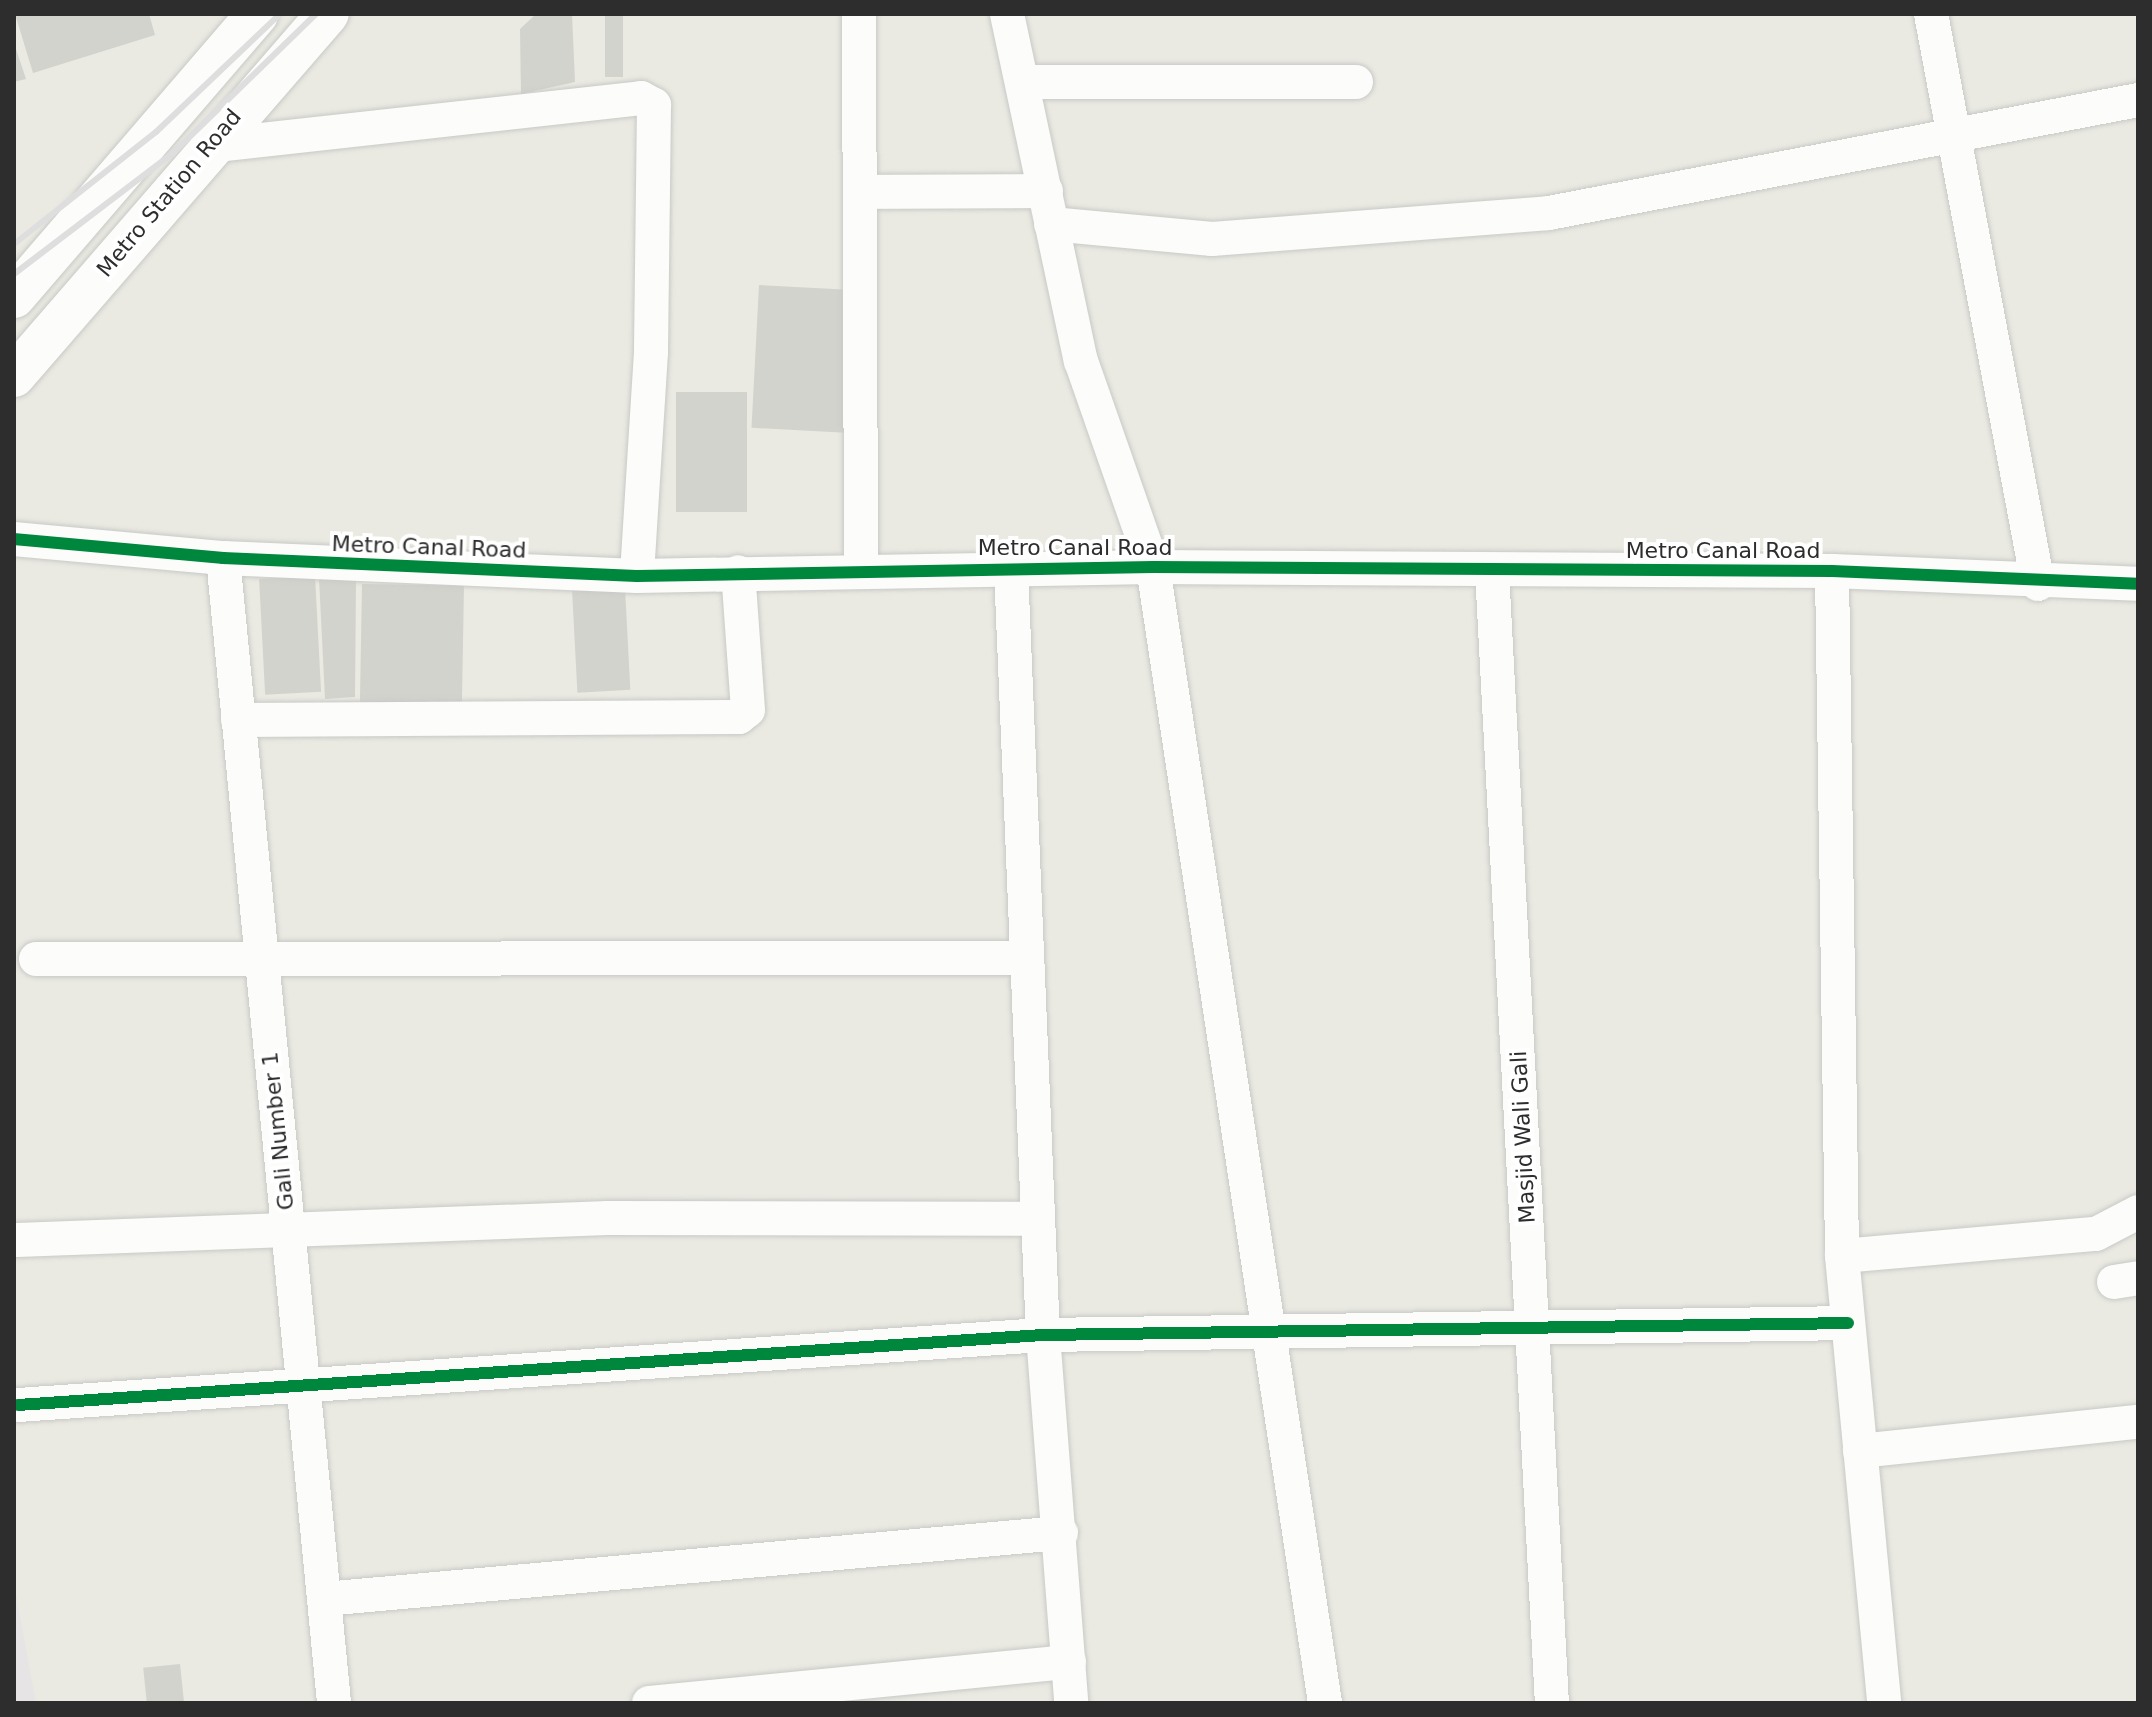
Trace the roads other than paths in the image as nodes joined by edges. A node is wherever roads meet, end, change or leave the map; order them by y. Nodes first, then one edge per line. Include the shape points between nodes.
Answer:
1 (257, 14) edge
2 (328, 14) edge
3 (859, 14) edge
4 (1007, 14) edge
5 (1931, 14) edge
6 (1022, 82) junction
7 (1356, 82) dead end
8 (2138, 100) edge
9 (1954, 135) junction
10 (207, 146) junction
11 (860, 192) junction
12 (1048, 208) junction
13 (14, 297) edge
14 (14, 376) edge
15 (14, 539) edge
16 (223, 558) junction
17 (1153, 567) junction
18 (861, 568) junction
19 (1011, 569) junction
20 (1492, 571) junction
21 (1832, 571) junction
22 (738, 572) junction
23 (637, 576) junction
24 (2038, 584) junction
25 (2138, 584) edge
26 (238, 720) junction
27 (261, 958) junction
28 (1027, 958) junction
29 (36, 959) dead end
30 (2138, 1212) edge
31 (1038, 1219) junction
32 (287, 1226) junction
33 (17, 1240) dead end
34 (1842, 1256) junction
35 (1848, 1323) junction
36 (1268, 1327) junction
37 (1530, 1331) junction
38 (1043, 1335) junction
39 (303, 1386) junction
40 (18, 1405) dead end
41 (2138, 1422) edge
42 (1860, 1451) junction
43 (1061, 1533) junction
44 (324, 1599) junction
45 (1069, 1662) junction
46 (334, 1703) edge
47 (649, 1703) edge
48 (1071, 1703) edge
49 (1325, 1703) edge
50 (1552, 1703) edge
51 (1884, 1703) edge

1 - 13 street
2 - 10 street, Metro Station Road
3 - 11 street
4 - 6 street
5 - 9 street
6 - 7 street
6 - 12 street
8 - 9 street
9 - 12 street via 1549,213 1212,239
9 - 24 street
10 - 14 street, Metro Station Road
10 - 23 street via 649,101 657,114 653,273
11 - 12 street
11 - 18 street
12 - 17 street via 1081,361
15 - 16 street, Metro Canal Road
16 - 23 street, Metro Canal Road
16 - 26 street, Gali Number 1
17 - 19 street, Metro Canal Road
17 - 20 street, Metro Canal Road
17 - 36 street
18 - 19 street, Metro Canal Road
18 - 22 street, Metro Canal Road
19 - 28 street
20 - 21 street, Metro Canal Road
20 - 37 street, Masjid Wali Gali
21 - 24 street, Metro Canal Road
21 - 34 street
22 - 23 street, Metro Canal Road
22 - 26 street via 748,710 739,717
24 - 25 street, Metro Canal Road
26 - 27 street, Gali Number 1
27 - 28 street
27 - 29 street
27 - 32 street, Gali Number 1
28 - 31 street
30 - 34 street via 2096,1234
31 - 32 street
31 - 38 street
32 - 33 street
32 - 39 street, Gali Number 1
34 - 35 street
35 - 37 street
35 - 42 street
36 - 37 street
36 - 38 street
36 - 49 street
37 - 50 street, Masjid Wali Gali
38 - 39 street
38 - 43 street
39 - 40 street
39 - 44 street, Gali Number 1
41 - 42 street
42 - 51 street
43 - 44 street
43 - 45 street
44 - 46 street, Gali Number 1
45 - 47 street
45 - 48 street

